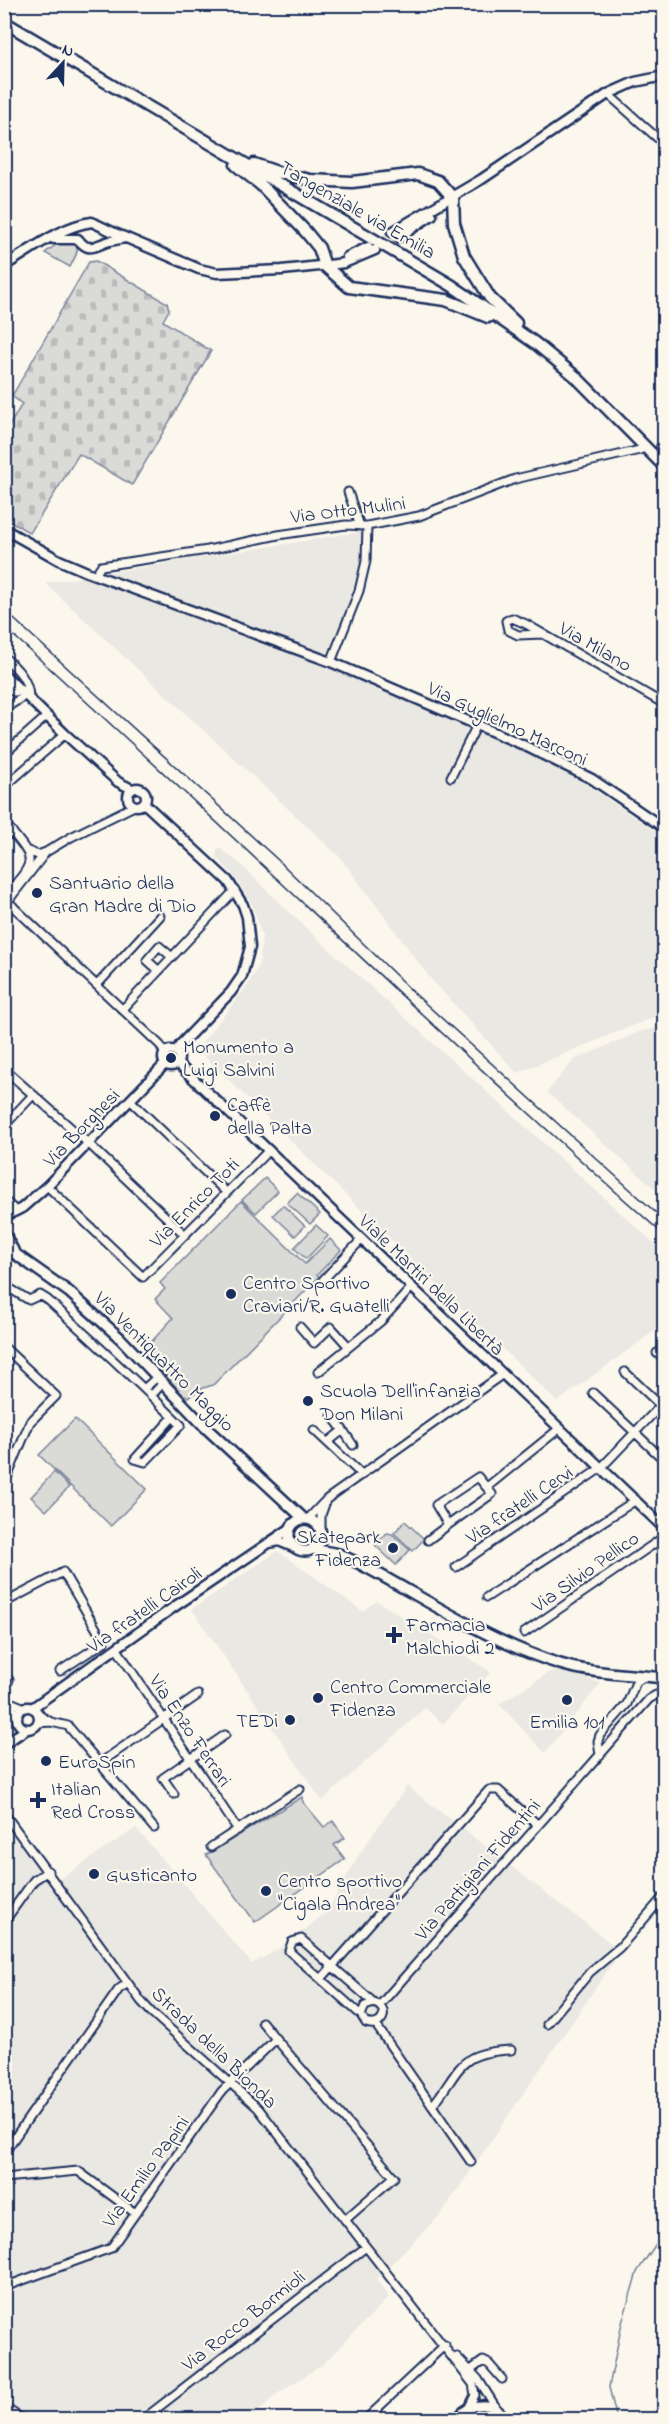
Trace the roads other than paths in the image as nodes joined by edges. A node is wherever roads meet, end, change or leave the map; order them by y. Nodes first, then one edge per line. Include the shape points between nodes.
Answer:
1 (4, 22) edge
2 (664, 76) edge
3 (608, 94) junction
4 (211, 144) junction
5 (664, 144) edge
6 (453, 198) junction
7 (84, 224) junction
8 (104, 228) junction
9 (395, 235) dead end
10 (126, 238) junction
11 (48, 239) junction
12 (78, 239) junction
13 (102, 244) junction
14 (371, 249) dead end
15 (4, 266) edge
16 (327, 266) junction
17 (535, 343) junction
18 (640, 450) dead end
19 (664, 466) edge
20 (348, 492) dead end
21 (364, 526) junction
22 (4, 528) edge
23 (95, 575) junction
24 (543, 634) junction
25 (4, 659) edge
26 (331, 662) junction
27 (4, 674) edge
28 (4, 683) edge
29 (23, 694) junction
30 (664, 704) edge
31 (4, 709) edge
32 (46, 716) junction
33 (477, 725) junction
34 (65, 734) junction
35 (4, 754) edge
36 (451, 777) dead end
37 (4, 787) edge
38 (132, 789) junction
39 (144, 803) junction
40 (134, 806) junction
41 (4, 822) edge
42 (664, 828) edge
43 (12, 831) junction
44 (4, 838) edge
45 (28, 851) junction
46 (46, 852) junction
47 (235, 890) junction
48 (8, 901) edge
49 (4, 915) edge
50 (160, 916) dead end
51 (172, 957) junction
52 (159, 971) junction
53 (97, 985) junction
54 (123, 1010) junction
55 (176, 1052) junction
56 (165, 1054) junction
57 (166, 1063) junction
58 (177, 1063) junction
59 (4, 1069) edge
60 (33, 1095) junction
61 (130, 1101) junction
62 (4, 1126) edge
63 (88, 1143) junction
64 (269, 1150) junction
65 (46, 1186) junction
66 (226, 1192) junction
67 (4, 1200) edge
68 (16, 1211) junction
69 (4, 1217) edge
70 (5, 1225) edge
71 (184, 1234) junction
72 (5, 1235) edge
73 (362, 1239) junction
74 (4, 1246) edge
75 (16, 1254) junction
76 (323, 1280) dead end
77 (4, 1285) edge
78 (412, 1287) junction
79 (300, 1327) dead end
80 (4, 1347) edge
81 (349, 1347) junction
82 (657, 1353) dead end
83 (664, 1359) edge
84 (318, 1372) dead end
85 (625, 1372) dead end
86 (503, 1374) junction
87 (160, 1380) junction
88 (144, 1389) junction
89 (593, 1393) dead end
90 (152, 1396) junction
91 (663, 1404) edge
92 (332, 1416) dead end
93 (173, 1417) junction
94 (560, 1428) junction
95 (314, 1430) dead end
96 (343, 1430) junction
97 (636, 1432) junction
98 (328, 1443) junction
99 (353, 1444) dead end
100 (664, 1460) edge
101 (601, 1468) junction
102 (362, 1475) junction
103 (7, 1478) dead end
104 (487, 1487) junction
105 (327, 1499) junction
106 (636, 1500) junction
107 (283, 1501) junction
108 (306, 1519) junction
109 (448, 1525) junction
110 (292, 1527) junction
111 (664, 1528) edge
112 (321, 1534) junction
113 (664, 1537) edge
114 (428, 1540) dead end
115 (262, 1547) junction
116 (298, 1549) junction
117 (313, 1549) junction
118 (339, 1554) junction
119 (456, 1568) dead end
120 (487, 1597) dead end
121 (4, 1603) edge
122 (524, 1633) dead end
123 (117, 1649) junction
124 (60, 1671) dead end
125 (4, 1672) edge
126 (621, 1674) junction
127 (645, 1676) junction
128 (664, 1678) edge
129 (9, 1680) dead end
130 (631, 1692) junction
131 (198, 1695) dead end
132 (664, 1696) edge
133 (5, 1698) edge
134 (35, 1714) junction
135 (163, 1718) junction
136 (18, 1719) junction
137 (27, 1729) junction
138 (225, 1735) dead end
139 (4, 1743) edge
140 (600, 1755) junction
141 (190, 1758) junction
142 (100, 1763) junction
143 (300, 1789) dead end
144 (174, 1794) dead end
145 (4, 1813) edge
146 (537, 1824) junction
147 (154, 1828) dead end
148 (238, 1830) junction
149 (211, 1847) dead end
150 (48, 1871) junction
151 (664, 1896) edge
152 (4, 1922) edge
153 (332, 1967) junction
154 (321, 1979) junction
155 (128, 1983) junction
156 (377, 2004) junction
157 (361, 2015) junction
158 (262, 2022) dead end
159 (547, 2024) dead end
160 (376, 2025) junction
161 (276, 2039) junction
162 (511, 2050) dead end
163 (231, 2082) junction
164 (432, 2106) junction
165 (4, 2153) edge
166 (471, 2162) dead end
167 (4, 2178) edge
168 (135, 2212) junction
169 (345, 2220) junction
170 (366, 2247) junction
171 (4, 2287) edge
172 (444, 2346) junction
173 (468, 2372) junction
174 (502, 2379) dead end
175 (4, 2407) edge
176 (469, 2407) junction
177 (497, 2409) junction
178 (24, 2420) edge
179 (142, 2420) edge
180 (365, 2420) edge
181 (456, 2420) edge
182 (506, 2420) edge

1 - 4 main road, Tangenziale via Emilia
2 - 3 street via 635,82
3 - 5 street
3 - 6 street
4 - 6 main road via 267,169 310,180 352,182 423,175 438,181
4 - 16 main road via 281,206 319,248
4 - 17 main road, Tangenziale via Emilia via 451,285
6 - 9 street
6 - 17 main road via 454,223 464,256 490,298
7 - 8 street via 92,222
7 - 11 street
7 - 12 street
8 - 10 street
8 - 13 street
10 - 13 street
10 - 16 street via 208,272
11 - 12 street
11 - 15 street
12 - 13 street via 90,249
14 - 16 street
16 - 17 main road via 353,289 446,300 479,312
17 - 19 main road, Tangenziale via Emilia via 600,400
18 - 21 street, Via Otto Mulini via 515,479 419,516
20 - 21 street
21 - 23 street, Via Otto Mulini via 278,535 101,566
21 - 26 street via 366,561 359,591
22 - 23 street, Via Guglielmo Marconi via 58,561
23 - 26 street, Via Guglielmo Marconi
24 - 24 street, Via Milano via 512,618 506,621 508,630 518,635
24 - 30 street, Via Milano
25 - 29 street via 24,677 29,690
26 - 33 street, Via Guglielmo Marconi
27 - 29 street
28 - 29 street
29 - 31 street
29 - 31 street via 13,698
29 - 32 street
32 - 34 street
32 - 35 street
33 - 36 street
33 - 42 street, Via Guglielmo Marconi via 592,779
34 - 37 street
34 - 38 street via 118,782
38 - 39 street via 144,790
38 - 40 street via 128,796
39 - 40 street
39 - 47 street
40 - 46 street
41 - 43 street
43 - 44 street
43 - 45 street
45 - 46 street via 38,855
45 - 48 street via 31,860
46 - 48 street
47 - 51 street
47 - 55 street via 247,917 250,947 246,965 231,992
48 - 49 street
48 - 53 street
50 - 53 street
51 - 52 street
51 - 52 street via 159,946 147,960
52 - 54 street
53 - 54 street
54 - 56 street
55 - 56 street
55 - 58 street
56 - 57 street
57 - 58 street
57 - 61 street, Via Borghesi
58 - 64 street, Viale Martiri della Libertà
59 - 60 street
60 - 62 street
60 - 63 street
61 - 63 street, Via Borghesi
61 - 66 street
63 - 65 street, Via Borghesi
63 - 71 street
64 - 66 street, Via Enrico Toti
64 - 73 street, Viale Martiri della Libertà
65 - 68 street, Via Borghesi
65 - 71 street, Via Enrico Toti via 142,1277
66 - 71 street, Via Enrico Toti
67 - 68 street
68 - 69 street, Via Borghesi
68 - 70 street, Via Borghesi
70 - 72 main road, Via Ventiquattro Maggio
72 - 75 main road, Via Ventiquattro Maggio
73 - 76 street
73 - 78 street, Viale Martiri della Libertà
74 - 75 main road, Via Ventiquattro Maggio
75 - 87 main road, Via Ventiquattro Maggio via 69,1292
77 - 88 street via 29,1300 40,1295 48,1300
78 - 81 street via 381,1321
78 - 86 street, Viale Martiri della Libertà
79 - 81 street via 314,1343 331,1327
80 - 103 street via 56,1396 30,1422
81 - 84 street
82 - 83 street
85 - 91 street
86 - 94 street, Viale Martiri della Libertà
86 - 102 street
87 - 88 street
87 - 90 street
87 - 107 main road, Via Ventiquattro Maggio
88 - 90 street
89 - 97 street
90 - 93 street
91 - 97 street, Via fratelli Cervi
92 - 96 street
93 - 93 street via 181,1425 145,1462 135,1459
94 - 101 street, Viale Martiri della Libertà
94 - 104 street
95 - 98 street
96 - 98 street
96 - 99 street
97 - 100 street
97 - 101 street, Via fratelli Cervi
98 - 102 street
101 - 106 street, Viale Martiri della Libertà
101 - 119 street, Via fratelli Cervi
102 - 105 street
104 - 109 street via 492,1494
104 - 109 street via 478,1477 436,1505
105 - 108 street
105 - 112 street via 321,1515
106 - 111 street, Viale Martiri della Libertà
106 - 120 street
107 - 108 main road, Via Ventiquattro Maggio
107 - 110 main road, Via Ventiquattro Maggio
108 - 110 main road
108 - 112 main road, Via Ventiquattro Maggio via 316,1522
109 - 114 street
110 - 115 street, Via fratelli Cairoli
110 - 116 main road, Via Ventiquattro Maggio via 291,1542
112 - 117 main road
112 - 118 main road, Via Ventiquattro Maggio
113 - 122 street, Via Silvio Pellico
115 - 116 street via 279,1541
115 - 123 street, Via fratelli Cairoli
116 - 117 main road, Via Ventiquattro Maggio
117 - 118 main road, Via Ventiquattro Maggio
118 - 126 main road, Via Ventiquattro Maggio via 525,1652 564,1665
121 - 124 street via 63,1572 104,1642
123 - 134 street, Via fratelli Cairoli via 46,1699
123 - 135 street, Via Enzo Ferrari
125 - 129 street
126 - 127 main road, Via Ventiquattro Maggio
126 - 130 street
127 - 128 main road, Via Ventiquattro Maggio
127 - 130 street, Via Partigiani Fidentini
130 - 140 street, Via Partigiani Fidentini via 627,1704 598,1738
131 - 135 street
132 - 140 street, Via Partigiani Fidentini via 650,1699
133 - 134 street
133 - 136 street
134 - 136 street, Via fratelli Cairoli
134 - 137 street via 33,1728
134 - 142 street via 68,1726
135 - 141 street, Via Enzo Ferrari
135 - 142 street
136 - 137 street
136 - 139 street, Via fratelli Cairoli
137 - 139 street
138 - 141 street
140 - 146 street, Via Partigiani Fidentini
141 - 144 street via 163,1778
141 - 148 street, Via Enzo Ferrari
142 - 147 street
143 - 148 street
145 - 150 street, Strada della Bionda
146 - 153 street via 498,1790 489,1790
146 - 156 street, Via Partigiani Fidentini
148 - 149 street
150 - 152 street via 34,1880
150 - 155 street, Strada della Bionda
151 - 159 street via 620,1947 590,1972
153 - 154 street
153 - 154 street via 301,1939 292,1942 289,1951
153 - 156 street
154 - 157 street
155 - 163 street, Strada della Bionda via 151,2012
155 - 165 street via 119,1989
156 - 157 street via 365,2006
156 - 160 street via 384,2011 384,2018
157 - 160 street via 366,2023
158 - 161 street
160 - 164 street
161 - 163 street, Via Emilio Papini
161 - 169 street via 393,2177
162 - 164 street via 487,2051 471,2057 452,2075
163 - 168 street, Via Emilio Papini
163 - 169 street, Strada della Bionda via 258,2108
164 - 166 street
167 - 168 street via 78,2171
168 - 171 street, Via Emilio Papini via 107,2251
169 - 170 street, Strada della Bionda
170 - 172 street, Strada della Bionda
170 - 179 street, Via Rocco Bormioli
172 - 173 street, Strada della Bionda
172 - 180 street
173 - 174 street via 485,2362
173 - 176 street, Strada della Bionda via 475,2390
173 - 177 street, Strada della Bionda via 478,2379
175 - 178 street
176 - 177 street via 483,2404
176 - 181 street
177 - 182 street

